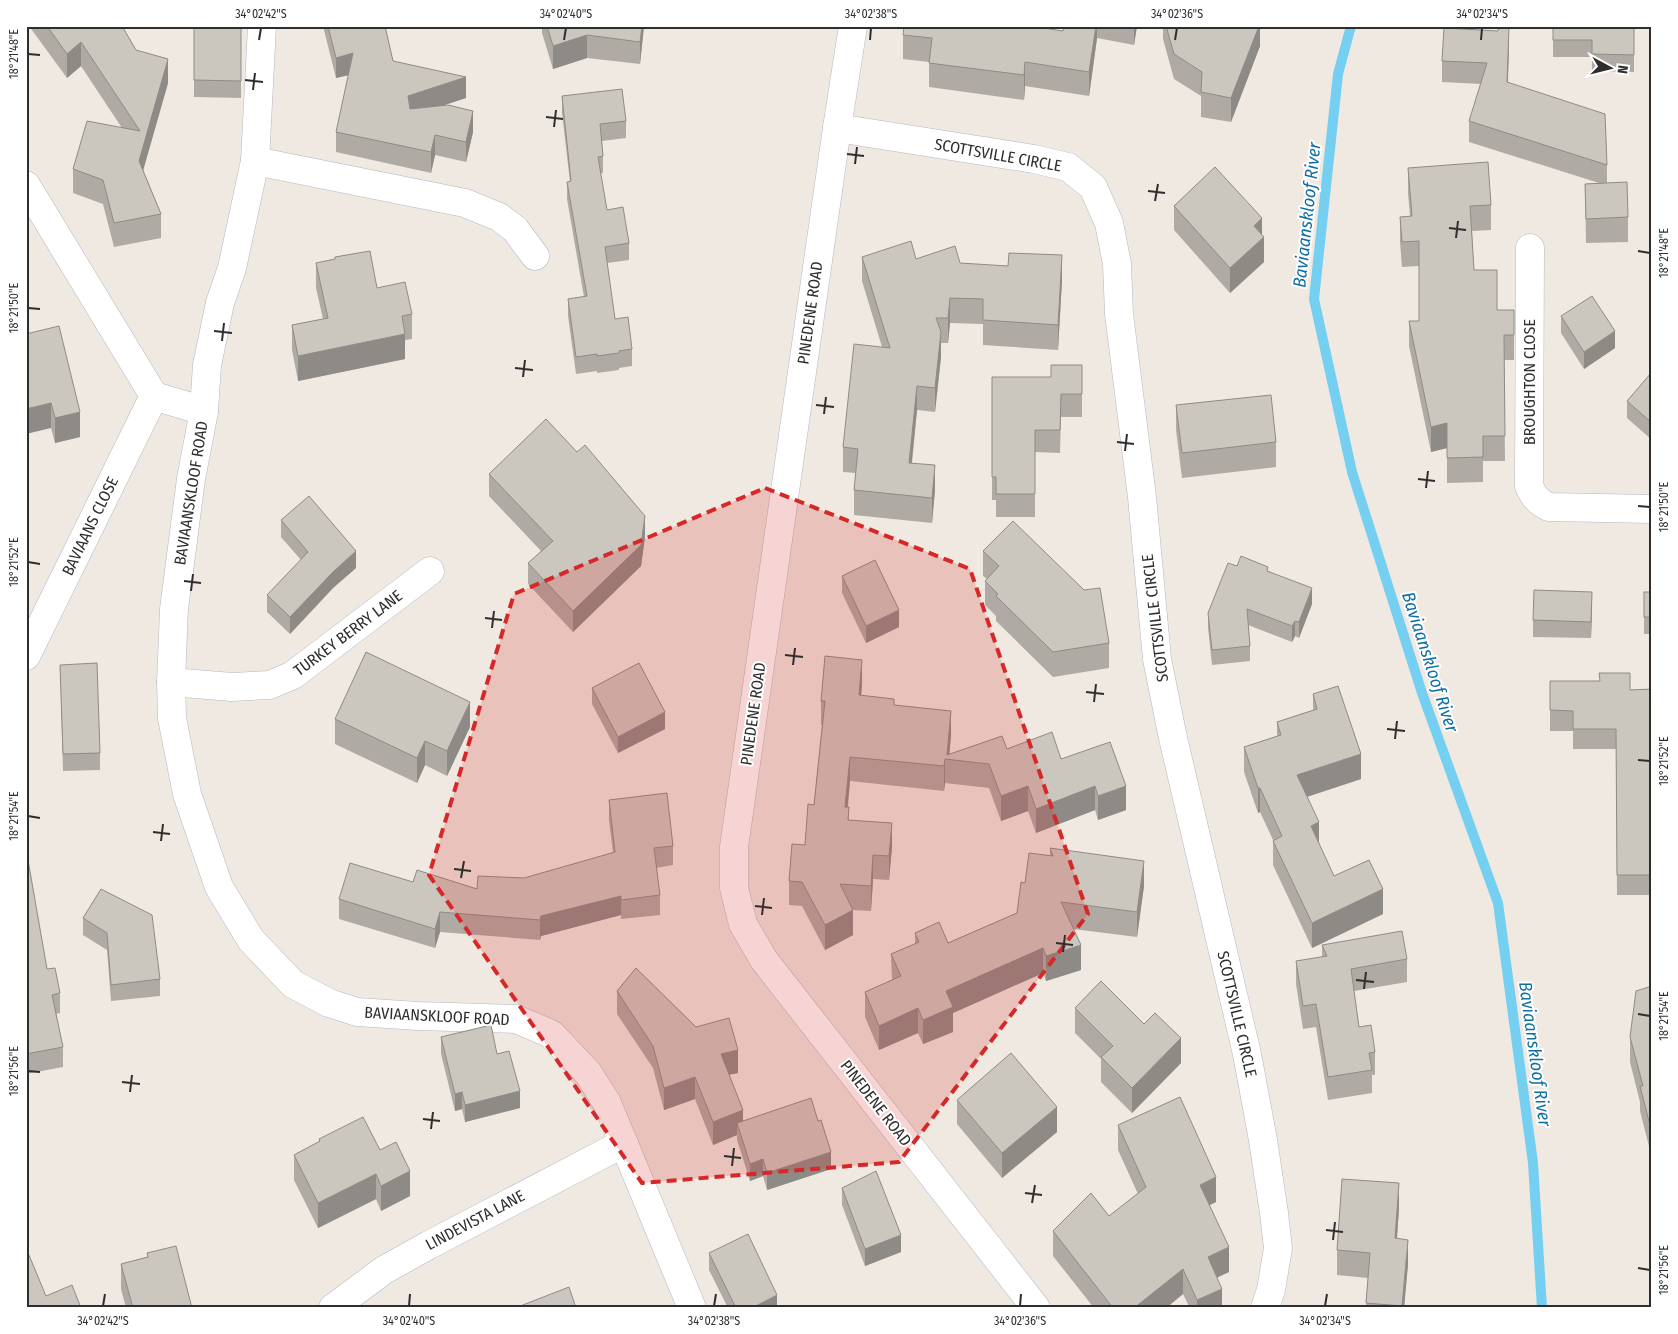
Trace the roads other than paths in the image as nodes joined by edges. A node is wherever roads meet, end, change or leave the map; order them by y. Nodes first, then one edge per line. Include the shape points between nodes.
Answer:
1 (262, 26) edge
2 (853, 26) edge
3 (837, 128) junction
4 (255, 161) junction
5 (26, 185) edge
6 (1530, 248) dead end
7 (535, 256) dead end
8 (154, 396) junction
9 (204, 411) junction
10 (1652, 509) edge
11 (430, 571) dead end
12 (26, 656) edge
13 (171, 682) junction
14 (624, 1143) junction
15 (332, 1308) edge
16 (692, 1308) edge
17 (1036, 1308) edge
18 (1265, 1308) edge

1 - 4 street, BAVIAANSKLOOF ROAD
2 - 3 street, PINEDENE ROAD
3 - 17 street, PINEDENE ROAD via 734,847 734,888 743,924 764,960
3 - 18 street, SCOTTSVILLE CIRCLE via 1068,166 1092,187 1109,223 1117,264 1119,314 1142,497 1157,659 1247,1054 1274,1213 1278,1248
4 - 7 street via 465,203 500,217 515,229
4 - 9 street, BAVIAANSKLOOF ROAD via 207,365
5 - 8 street
6 - 10 street, BROUGHTON CLOSE via 1529,486 1539,503 1548,507
8 - 9 street
8 - 12 street, BAVIAANS CLOSE
9 - 13 street, BAVIAANSKLOOF ROAD via 191,479 174,609
11 - 13 street, TURKEY BERRY LANE via 293,675 270,685 232,687
13 - 14 street, BAVIAANSKLOOF ROAD via 172,718 187,794 219,887 251,940 293,984 329,1003 357,1012 516,1019 552,1034 588,1073 607,1103
14 - 15 street, LINDEVISTA LANE via 429,1244 384,1270
14 - 16 street, BAVIAANSKLOOF ROAD

